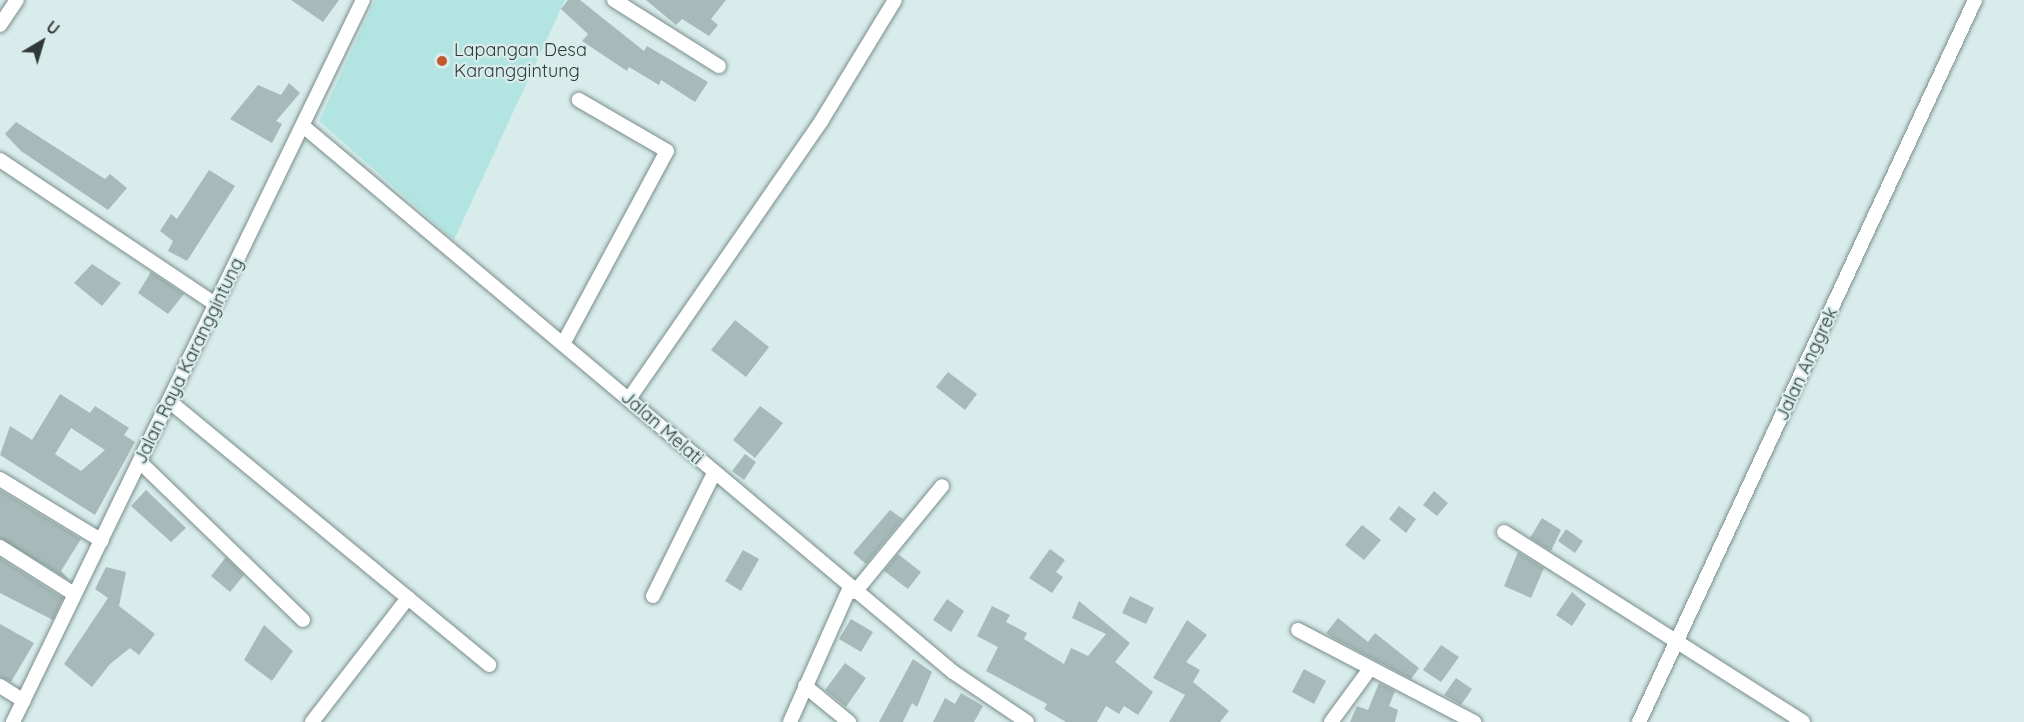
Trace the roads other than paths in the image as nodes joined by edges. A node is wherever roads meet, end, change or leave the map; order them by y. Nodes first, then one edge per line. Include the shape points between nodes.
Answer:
1 (17, 0) edge
2 (363, 0) edge
3 (614, 0) edge
4 (895, 0) edge
5 (1974, 2) edge
6 (0, 24) edge
7 (719, 66) dead end
8 (579, 100) dead end
9 (303, 126) junction
10 (0, 161) edge
11 (215, 304) junction
12 (563, 344) junction
13 (629, 399) junction
14 (169, 401) junction
15 (140, 462) junction
16 (714, 473) junction
17 (0, 479) edge
18 (942, 486) dead end
19 (1504, 532) dead end
20 (102, 541) junction
21 (0, 547) edge
22 (853, 589) junction
23 (74, 594) junction
24 (653, 596) dead end
25 (408, 598) junction
26 (303, 620) dead end
27 (1298, 630) dead end
28 (1679, 641) junction
29 (489, 665) dead end
30 (1369, 670) junction
31 (0, 686) edge
32 (805, 687) junction
33 (24, 701) junction
34 (13, 722) edge
35 (312, 722) edge
36 (790, 722) edge
37 (849, 722) edge
38 (1027, 722) edge
39 (1330, 722) edge
40 (1474, 722) edge
41 (1639, 722) edge
42 (1803, 722) edge

1 - 6 street
2 - 9 street, Jalan Raya Karanggintung
3 - 7 street
4 - 13 street via 822,120
5 - 28 street, Jalan Anggrek
8 - 12 street via 667,151
9 - 11 street, Jalan Raya Karanggintung
9 - 12 street, Jalan Melati
10 - 11 street
11 - 14 street, Jalan Raya Karanggintung
12 - 13 street, Jalan Melati
13 - 16 street, Jalan Melati
14 - 15 street, Jalan Raya Karanggintung
14 - 25 street
15 - 20 street, Jalan Raya Karanggintung
15 - 26 street
16 - 22 street, Jalan Melati
16 - 24 street
17 - 20 street
18 - 22 street
19 - 28 street
20 - 23 street, Jalan Raya Karanggintung
21 - 23 street
22 - 32 street
22 - 38 street, Jalan Melati via 953,672
23 - 33 street, Jalan Raya Karanggintung
25 - 29 street
25 - 35 street
27 - 30 street
28 - 41 street, Jalan Anggrek
28 - 42 street
30 - 39 street
30 - 40 street
31 - 33 street
32 - 36 street
32 - 37 street
33 - 34 street, Jalan Raya Karanggintung

